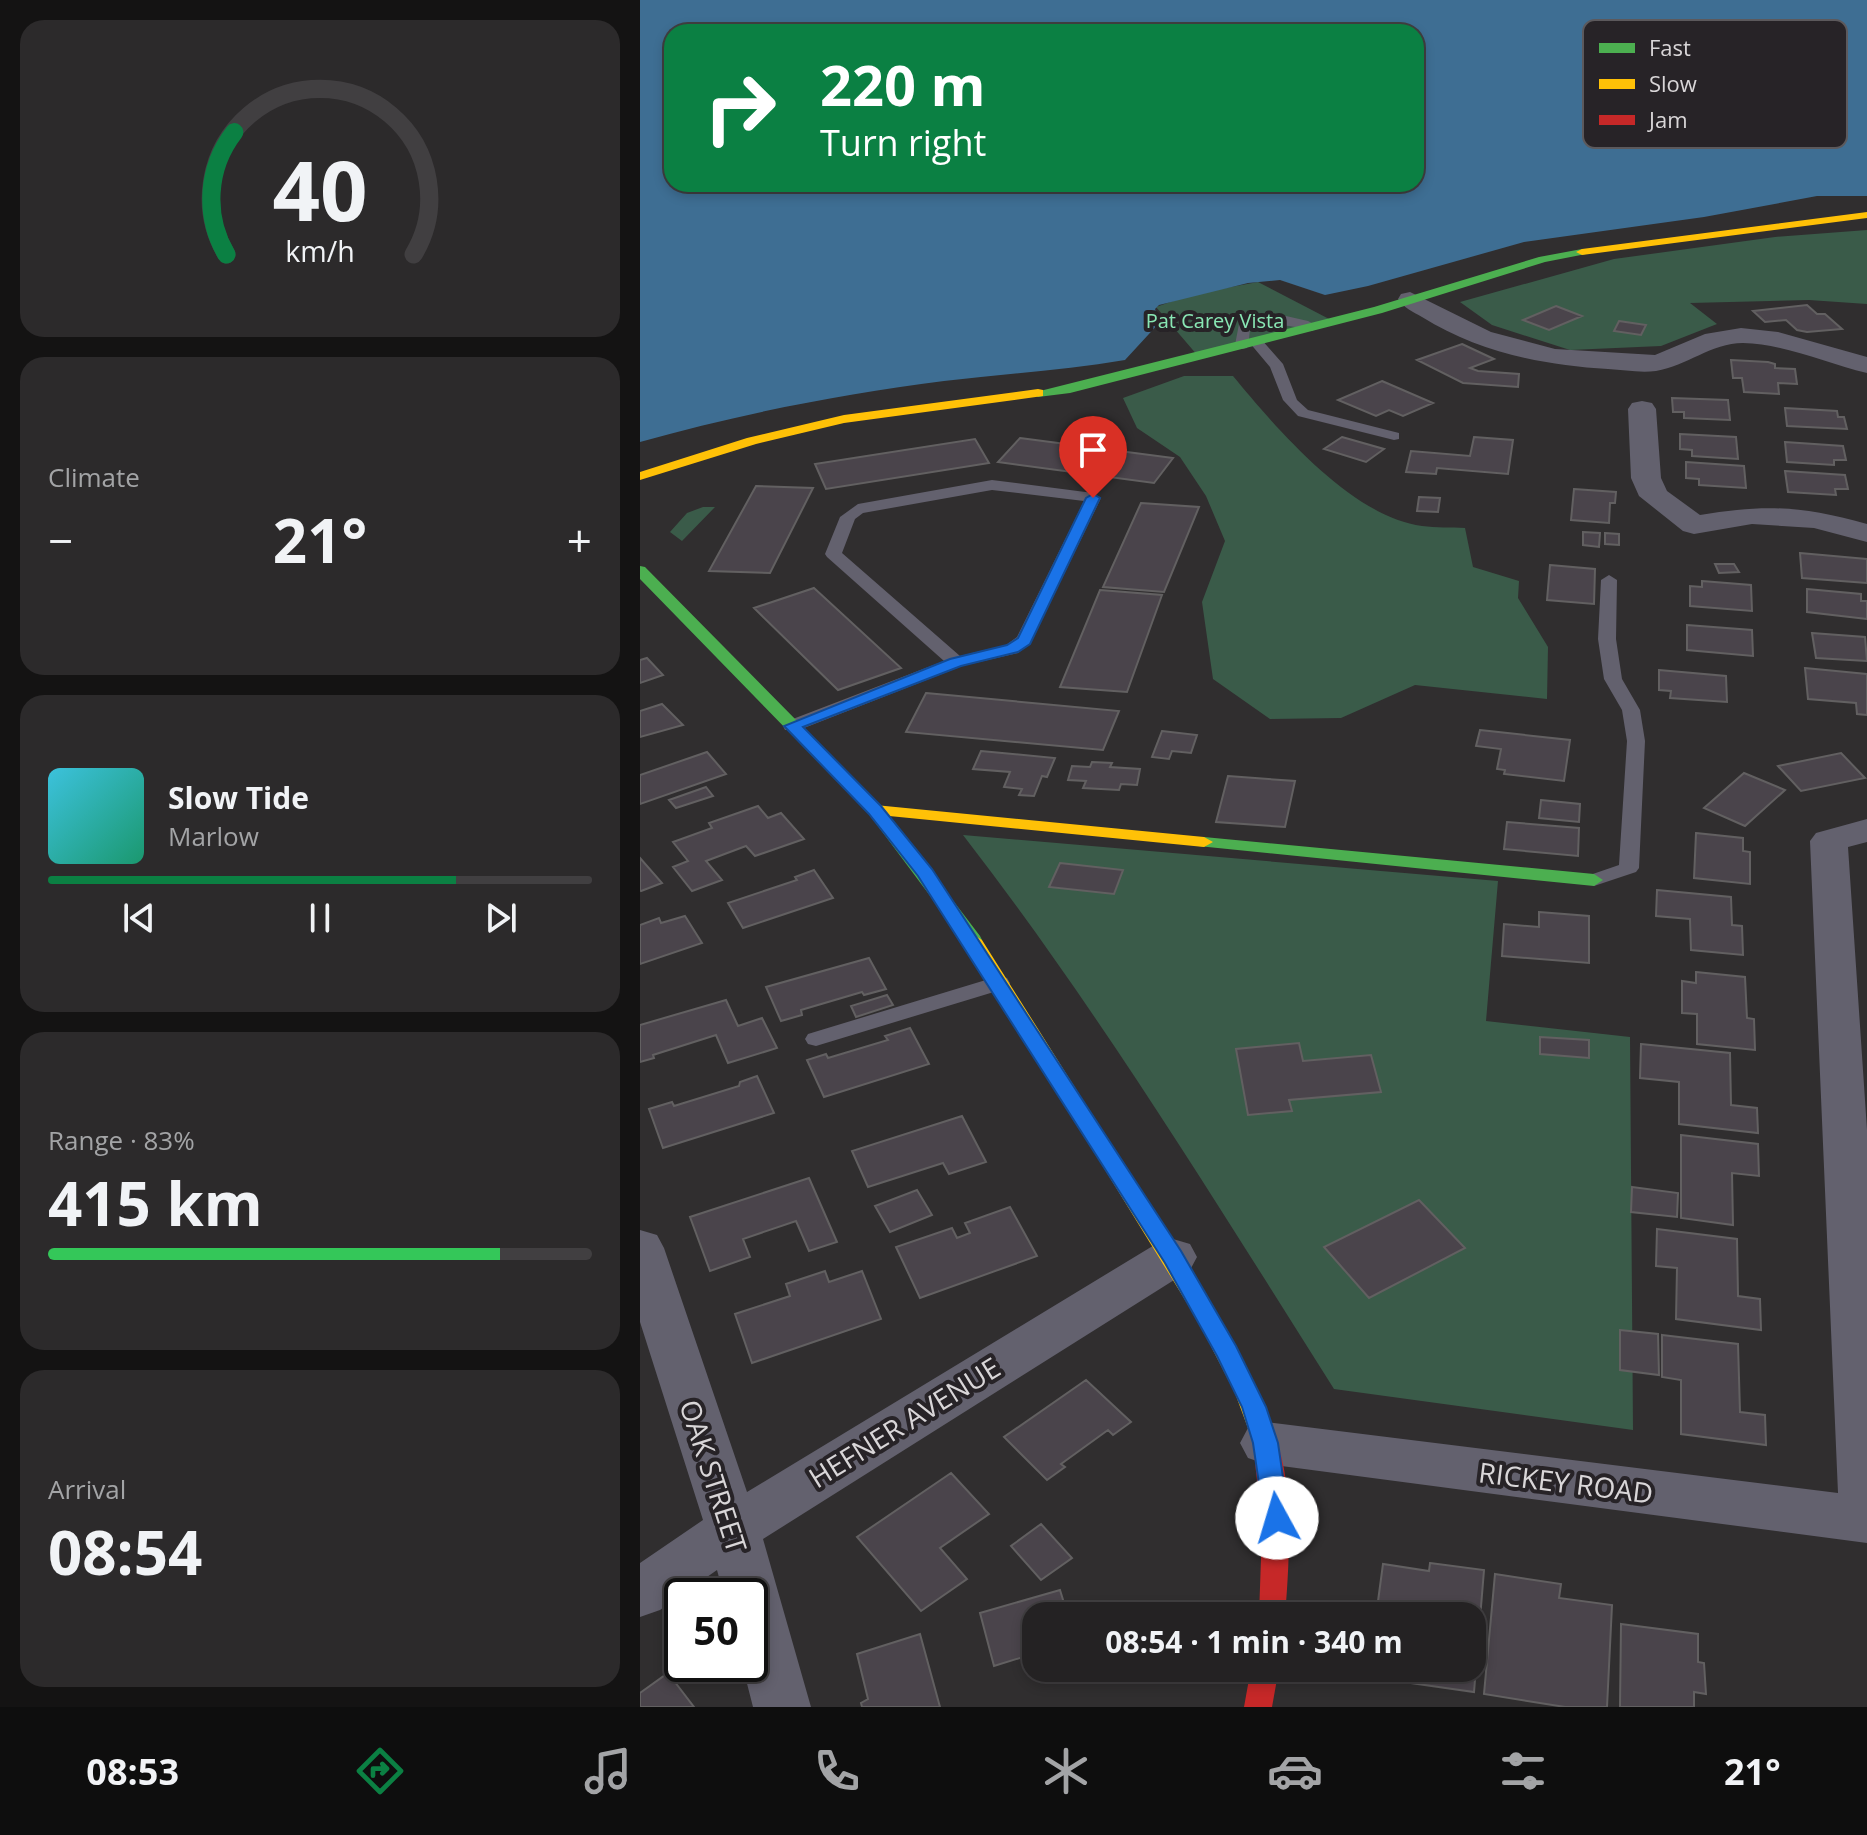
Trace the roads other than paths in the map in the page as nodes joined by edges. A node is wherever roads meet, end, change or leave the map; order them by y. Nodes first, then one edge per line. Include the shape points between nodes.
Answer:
1 (1867, 215) edge
2 (1410, 299) junction
3 (1248, 343) junction
4 (1867, 365) edge
5 (1642, 409) dead end
6 (1394, 436) dead end
7 (640, 476) edge
8 (1867, 533) edge
9 (640, 570) edge
10 (1609, 580) dead end
11 (956, 662) junction
12 (792, 726) junction
13 (875, 810) junction
14 (1848, 835) edge
15 (1594, 880) joint
16 (999, 983) junction
17 (816, 1039) dead end
18 (640, 1248) edge
19 (1173, 1257) junction
20 (1266, 1443) junction
21 (1867, 1520) edge
22 (733, 1529) junction
23 (640, 1593) edge
24 (1273, 1602) edge
25 (1262, 1682) edge
26 (782, 1707) edge
27 (1258, 1707) edge

1 - 2 main road via 1576,253
2 - 3 main road
2 - 4 street via 1445,322 1504,348 1581,360 1656,363 1722,337 1736,337 1765,338
3 - 6 lane via 1280,373 1291,405 1303,413
3 - 7 main road via 1070,389 829,422
5 - 8 street via 1646,478 1654,496 1694,525 1752,515 1815,519
9 - 12 main road
10 - 15 lane via 1607,639 1613,679 1631,710 1635,807 1629,868
11 - 11 lane via 833,554 848,517 873,505 992,485 1093,498 1024,640 1012,649
11 - 12 lane
12 - 13 main road
13 - 15 main road
13 - 16 main road via 926,873
14 - 21 street
16 - 17 lane
16 - 19 main road
18 - 22 street, OAK STREET
19 - 20 main road via 1228,1352
19 - 22 street, HEFNER AVENUE
20 - 21 street, RICKEY ROAD
20 - 24 main road via 1277,1518
22 - 23 street, HEFNER AVENUE
22 - 26 street, OAK STREET
25 - 27 main road

